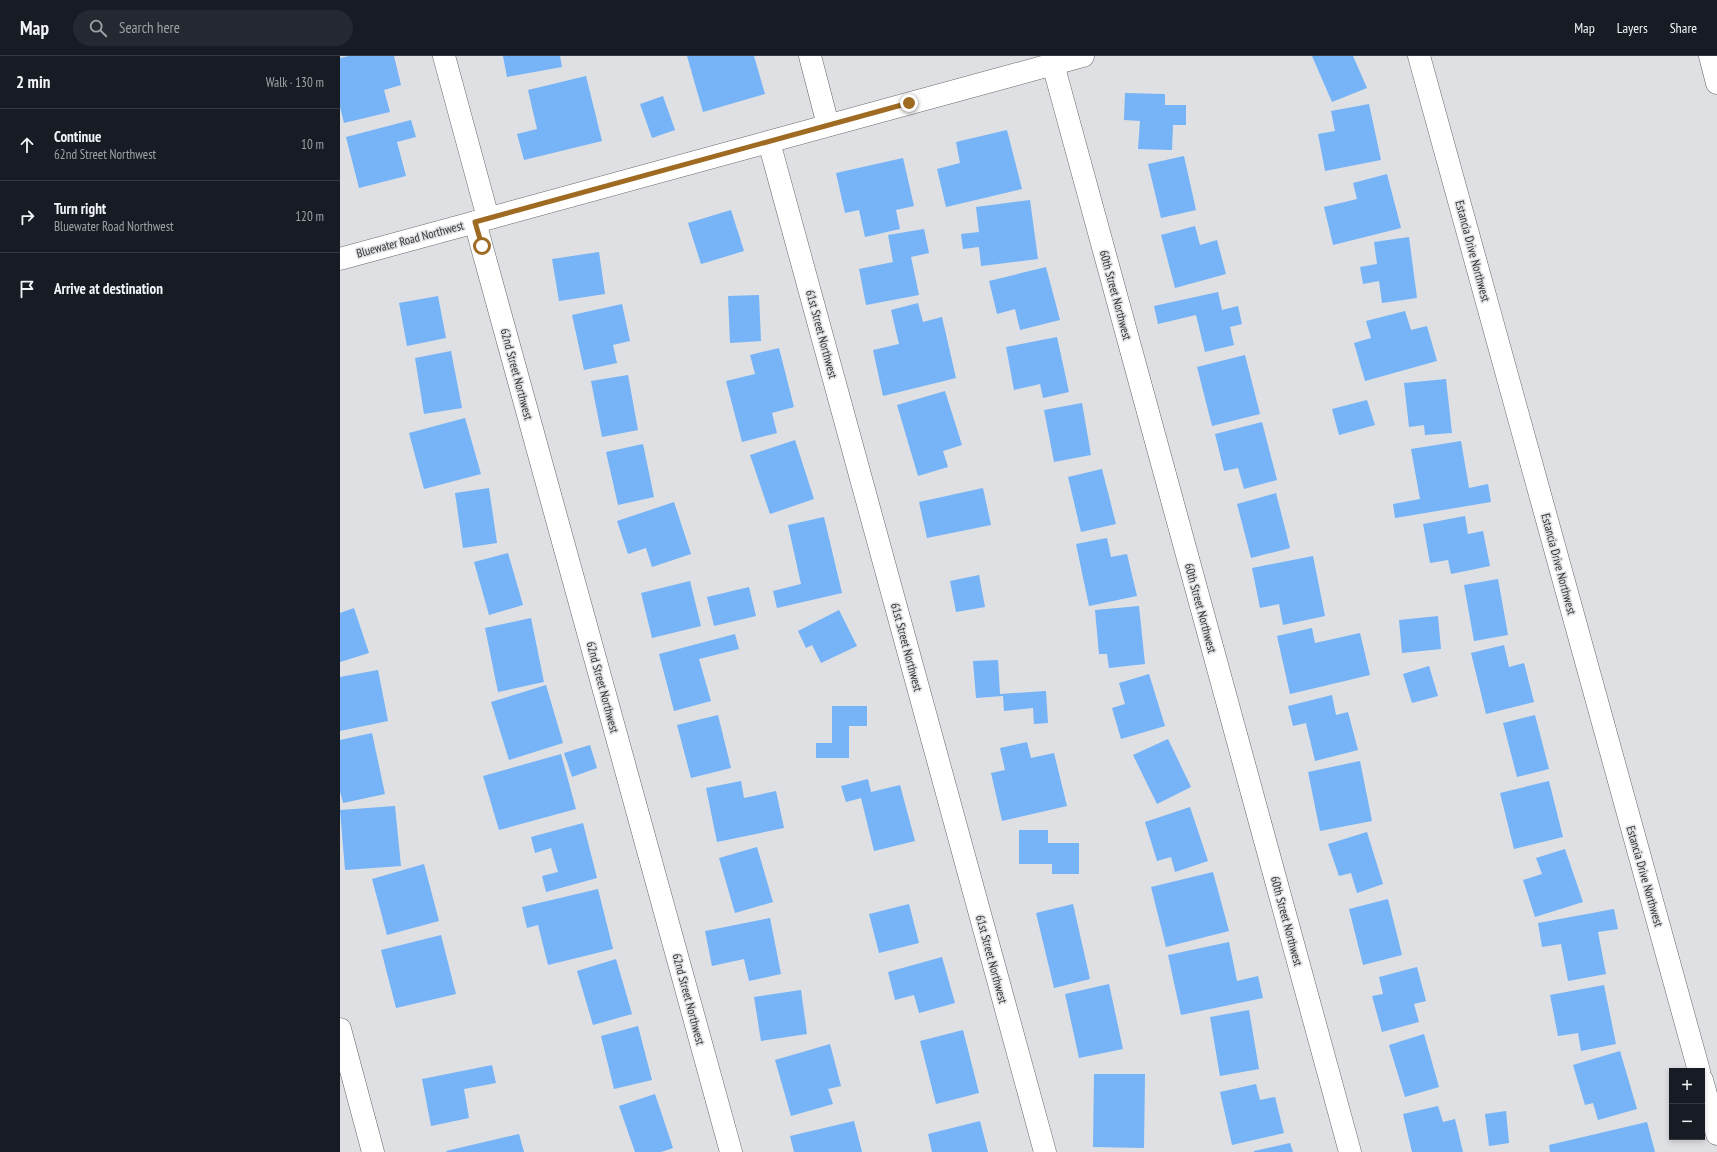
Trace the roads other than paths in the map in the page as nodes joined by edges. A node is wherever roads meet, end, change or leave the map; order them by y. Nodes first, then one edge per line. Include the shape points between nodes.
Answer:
1 (444, 56) edge
2 (810, 56) edge
3 (1083, 56) edge
4 (1419, 56) edge
5 (1710, 56) edge
6 (1053, 64) junction
7 (1717, 83) edge
8 (828, 126) junction
9 (769, 142) junction
10 (482, 220) junction
11 (340, 258) edge
12 (340, 1029) edge
13 (1698, 1068) edge
14 (1705, 1091) edge
15 (1717, 1134) edge
16 (373, 1152) edge
17 (731, 1152) edge
18 (1045, 1152) edge
19 (1350, 1152) edge

1 - 10 street, 62nd Street Northwest
2 - 8 street
3 - 6 street, Bluewater Road Northwest
4 - 13 street, Estancia Drive Northwest
5 - 7 street
6 - 8 street, Bluewater Road Northwest
6 - 19 street, 60th Street Northwest
8 - 9 street, Bluewater Road Northwest
9 - 10 street, Bluewater Road Northwest
9 - 18 street, 61st Street Northwest
10 - 11 street, Bluewater Road Northwest
10 - 17 street, 62nd Street Northwest
12 - 16 street
14 - 15 street

